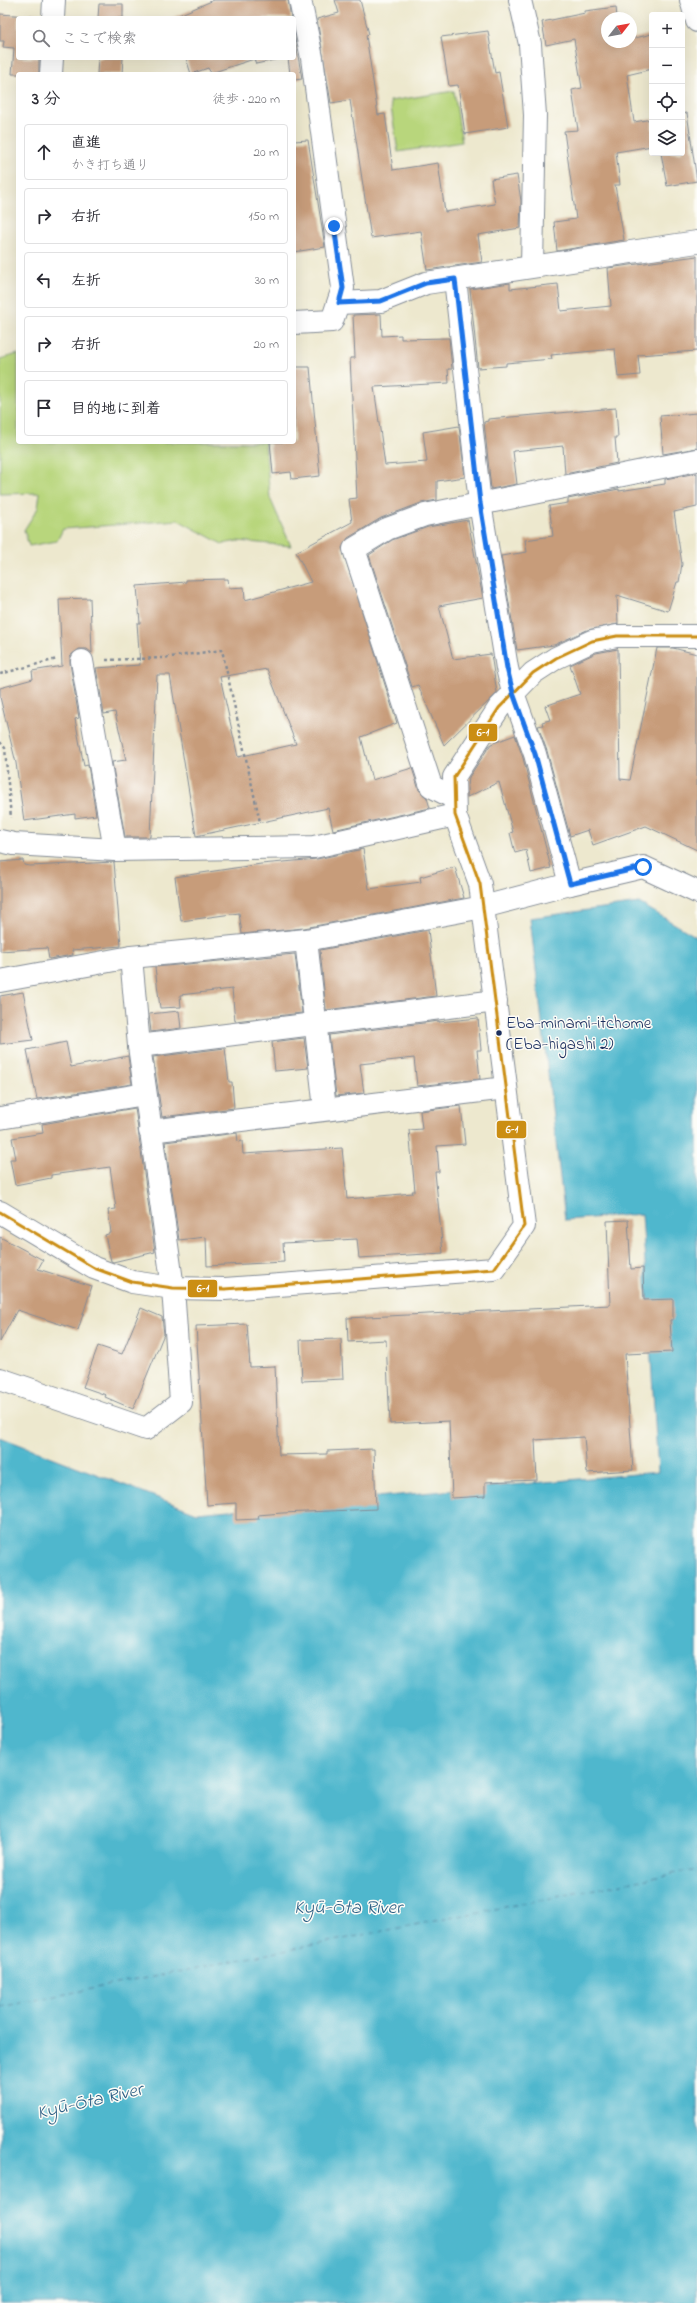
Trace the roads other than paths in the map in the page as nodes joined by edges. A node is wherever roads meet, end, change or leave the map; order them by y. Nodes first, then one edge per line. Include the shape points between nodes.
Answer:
1 (54, 0) edge
2 (300, 0) edge
3 (520, 0) edge
4 (691, 0) edge
5 (53, 16) edge
6 (697, 21) edge
7 (52, 60) edge
8 (51, 72) edge
9 (697, 242) edge
10 (532, 266) junction
11 (455, 279) junction
12 (339, 303) junction
13 (296, 323) edge
14 (697, 460) edge
15 (480, 503) junction
16 (697, 636) edge
17 (82, 660) road end
18 (513, 693) junction
19 (455, 807) junction
20 (7, 843) edge
21 (115, 850) junction
22 (570, 884) junction
23 (697, 892) edge
24 (483, 907) junction
25 (306, 940) junction
26 (131, 957) junction
27 (0, 981) edge
28 (496, 1001) junction
29 (316, 1024) junction
30 (139, 1046) junction
31 (506, 1088) junction
32 (145, 1094) junction
33 (326, 1110) junction
34 (0, 1118) edge
35 (150, 1130) junction
36 (0, 1212) edge
37 (173, 1288) junction
38 (0, 1379) edge

1 - 5 street
2 - 12 street via 312,58 343,288
3 - 10 street via 530,44 535,115
4 - 6 street
7 - 8 street
9 - 10 street
10 - 11 street
11 - 12 street via 426,283 381,301
11 - 15 street
12 - 13 street via 332,321
14 - 15 street
15 - 18 street
15 - 19 street via 425,515 387,529 354,549 431,786
16 - 18 street via 617,636 592,641 556,658 533,673
17 - 21 street
18 - 19 street via 499,708 454,777
18 - 22 street via 535,754
19 - 21 street via 314,848
19 - 24 street via 480,884
20 - 21 street
22 - 23 street via 643,867
22 - 24 street
24 - 25 street
24 - 28 street
25 - 26 street
25 - 29 street
26 - 27 street
26 - 30 street
28 - 29 street
28 - 31 street
29 - 30 street
29 - 33 street
30 - 32 street
31 - 33 street
31 - 37 street via 524,1226 494,1269 226,1289
32 - 34 street
32 - 35 street
33 - 35 street
35 - 37 street
36 - 37 street via 94,1268 132,1282
37 - 38 street via 181,1402 146,1429

